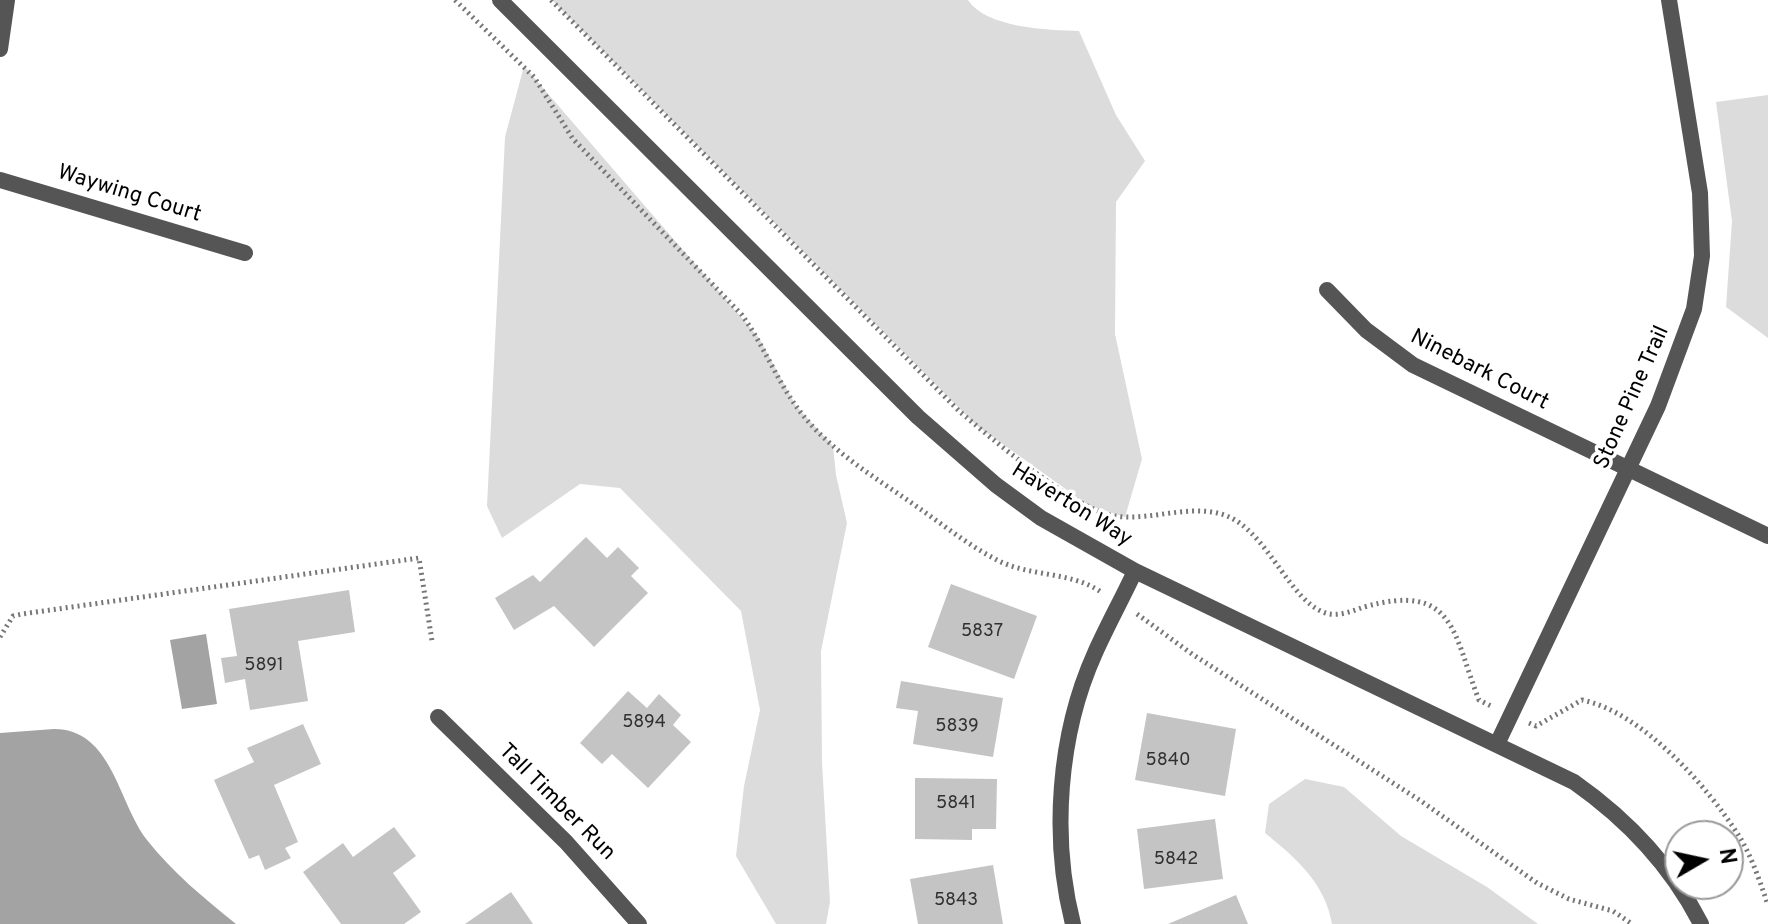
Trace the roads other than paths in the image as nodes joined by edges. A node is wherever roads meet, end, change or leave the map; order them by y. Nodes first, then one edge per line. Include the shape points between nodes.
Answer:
1 (7, 0) edge
2 (500, 0) edge
3 (1669, 0) edge
4 (0, 49) edge
5 (0, 180) edge
6 (245, 253) dead end
7 (1327, 290) dead end
8 (1627, 470) junction
9 (1768, 536) edge
10 (1135, 571) junction
11 (438, 717) dead end
12 (1498, 742) junction
13 (639, 924) edge
14 (1073, 924) edge
15 (1701, 924) edge

1 - 4 street
2 - 10 street, Haverton Way via 958,454 1041,518
3 - 8 street, Stone Pine Trail via 1700,193 1702,256 1694,309 1673,371
5 - 6 street, Waywing Court
7 - 8 street, Ninebark Court via 1366,330 1413,365
8 - 9 street, Ninebark Court
8 - 12 street, Stone Pine Trail
10 - 12 street, Haverton Way
10 - 14 street via 1093,656 1062,776 1066,897
11 - 13 street, Tall Timber Run via 566,842
12 - 15 street, Haverton Way via 1574,782 1616,813 1660,860

